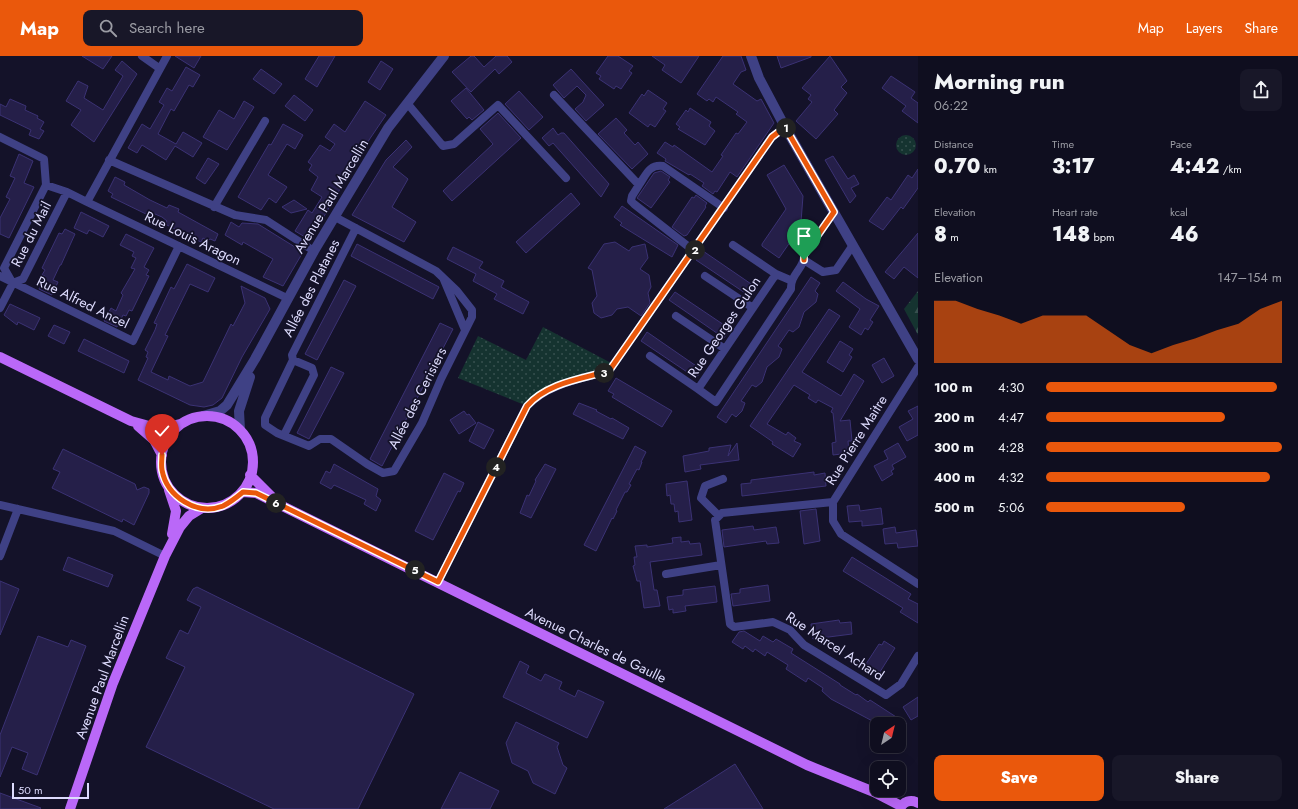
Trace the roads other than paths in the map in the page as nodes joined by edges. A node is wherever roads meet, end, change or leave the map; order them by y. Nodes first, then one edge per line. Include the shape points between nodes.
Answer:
1 (142, 56) edge
2 (167, 56) edge
3 (444, 56) edge
4 (751, 56) edge
5 (160, 68) junction
6 (554, 95) dead end
7 (407, 103) junction
8 (265, 121) dead end
9 (785, 127) junction
10 (0, 137) edge
11 (109, 160) junction
12 (566, 178) dead end
13 (46, 185) junction
14 (639, 185) junction
15 (67, 192) junction
16 (87, 202) junction
17 (214, 207) junction
18 (724, 208) junction
19 (834, 212) junction
20 (335, 217) junction
21 (356, 228) junction
22 (853, 245) junction
23 (179, 246) junction
24 (733, 246) dead end
25 (314, 251) junction
26 (694, 251) junction
27 (804, 260) junction
28 (776, 274) junction
29 (0, 276) edge
30 (705, 276) dead end
31 (443, 278) junction
32 (790, 280) junction
33 (13, 283) junction
34 (287, 298) junction
35 (0, 308) edge
36 (753, 308) junction
37 (676, 316) dead end
38 (465, 330) junction
39 (725, 349) junction
40 (650, 356) dead end
41 (0, 357) edge
42 (918, 359) edge
43 (255, 360) junction
44 (293, 360) junction
45 (918, 367) edge
46 (698, 389) junction
47 (203, 416) junction
48 (132, 421) junction
49 (182, 424) junction
50 (240, 430) junction
51 (287, 437) junction
52 (162, 455) junction
53 (250, 475) junction
54 (723, 480) dead end
55 (167, 484) junction
56 (243, 492) junction
57 (833, 502) junction
58 (0, 505) edge
59 (280, 505) junction
60 (202, 508) junction
61 (18, 509) junction
62 (718, 516) junction
63 (0, 556) edge
64 (165, 556) junction
65 (721, 565) junction
66 (666, 574) dead end
67 (438, 582) junction
68 (918, 584) edge
69 (918, 656) edge
70 (918, 803) edge
71 (901, 807) edge
72 (70, 809) edge

1 - 5 street
2 - 5 street
3 - 7 street, Avenue Paul Marcellin
4 - 9 street via 759,78
5 - 11 street
6 - 14 street
7 - 12 street via 443,146 454,144 498,105
7 - 20 street, Avenue Paul Marcellin via 388,128
8 - 17 street
9 - 18 street via 772,137
9 - 19 street
10 - 13 street via 44,159
11 - 16 street
11 - 17 street
13 - 15 street, Rue du Mail
13 - 33 street, Rue du Mail via 4,268
14 - 18 street via 650,168 656,165 663,166
14 - 26 street via 631,201
15 - 16 street, Rue du Mail
15 - 33 street, Rue du Mail via 23,279
16 - 23 street, Rue Louis Aragon
17 - 25 street via 235,215 266,220
18 - 26 street
19 - 22 street
19 - 27 street, Rue Georges Gulon via 804,255
20 - 21 street, Allée des Cerisiers
20 - 25 street, Avenue Paul Marcellin
21 - 31 street, Allée des Cerisiers via 436,271
21 - 44 street, Allée des Platanes via 292,355
22 - 27 street via 836,270 822,272
22 - 42 street
23 - 33 street, Rue Alfred Ancel via 133,341
23 - 34 street, Rue Louis Aragon
24 - 28 street
25 - 34 street, Avenue Paul Marcellin
26 - 67 street via 609,371 560,384 536,396 527,406
27 - 32 street, Rue Georges Gulon
28 - 32 street, Rue Georges Gulon
28 - 36 street, Rue Georges Gulon
29 - 33 street
30 - 36 street
31 - 38 street
31 - 38 street, Allée des Cerisiers via 472,310 474,317
32 - 46 street, Rue Georges Gulon via 790,289 716,402
33 - 35 street, Rue du Mail
34 - 43 street, Avenue Paul Marcellin
36 - 39 street, Rue Georges Gulon
37 - 39 street
38 - 51 street, Allée des Cerisiers via 422,423 394,471 383,473 331,439 320,439 309,446
39 - 46 street, Rue Georges Gulon
40 - 46 street
41 - 48 main road
43 - 47 street, Avenue Paul Marcellin via 227,406
43 - 50 street, Avenue Paul Marcellin via 238,411
44 - 51 street, Allée des Platanes via 312,368 314,375
44 - 51 street, Allée des Platanes via 265,418 265,424
45 - 57 street, Rue Pierre Maitre
47 - 49 main road
47 - 50 main road via 223,419
48 - 49 main road via 160,429
48 - 52 main road via 154,440
49 - 52 main road via 172,432
50 - 53 main road via 253,453
52 - 55 main road via 162,470
53 - 56 main road
53 - 59 main road, Avenue Charles de Gaulle
54 - 62 street via 705,486 701,498
55 - 60 main road via 176,496 188,504
55 - 64 main road, Avenue Paul Marcellin via 176,511
56 - 59 main road, Avenue Charles de Gaulle via 256,493
56 - 60 main road via 224,505
57 - 62 street via 722,513
57 - 68 street, Rue Pierre Maitre via 833,521 841,534
58 - 61 street
59 - 67 main road, Avenue Charles de Gaulle
60 - 64 main road, Avenue Paul Marcellin via 189,516 180,527
61 - 63 street
61 - 64 street via 114,531
62 - 65 street, Rue Marcel Achard via 715,520
64 - 72 main road, Avenue Paul Marcellin via 113,684
65 - 66 street
65 - 69 street, Rue Marcel Achard via 730,624 734,627 773,622 790,630 804,645 886,695 901,684
67 - 71 main road, Avenue Charles de Gaulle via 807,765 874,792
70 - 71 main road via 907,801

